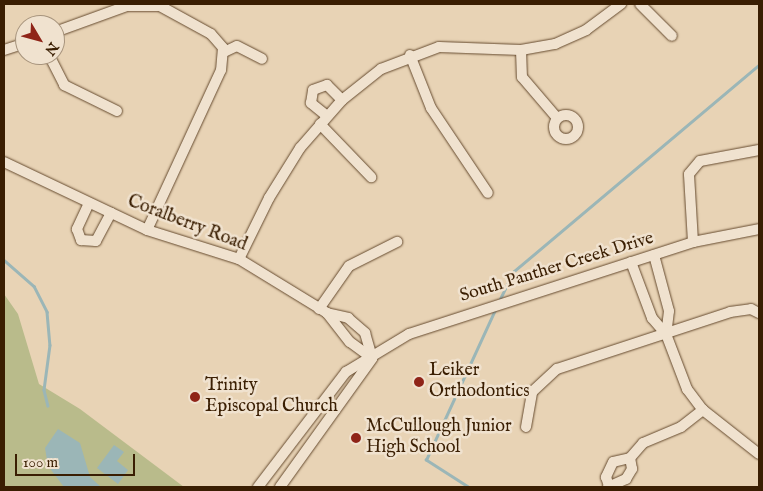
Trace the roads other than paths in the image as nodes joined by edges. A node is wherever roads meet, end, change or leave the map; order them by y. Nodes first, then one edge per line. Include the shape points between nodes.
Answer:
1 (145, 4) edge
2 (621, 4) edge
3 (640, 4) edge
4 (175, 8) edge
5 (65, 28) edge
6 (672, 36) dead end
7 (521, 50) junction
8 (224, 52) junction
9 (410, 55) junction
10 (262, 59) dead end
11 (54, 65) edge
12 (342, 100) junction
13 (117, 111) dead end
14 (557, 118) dead end
15 (323, 120) junction
16 (759, 150) edge
17 (4, 162) edge
18 (371, 177) dead end
19 (488, 193) dead end
20 (89, 203) junction
21 (112, 213) junction
22 (759, 229) edge
23 (147, 230) junction
24 (397, 242) dead end
25 (693, 242) junction
26 (654, 255) junction
27 (239, 259) junction
28 (630, 262) junction
29 (323, 311) junction
30 (759, 313) edge
31 (666, 334) junction
32 (372, 358) junction
33 (703, 410) junction
34 (526, 427) dead end
35 (759, 454) edge
36 (630, 458) junction
37 (258, 487) edge
38 (280, 487) edge
39 (609, 487) edge

1 - 4 street
1 - 5 street via 119,8
2 - 7 street via 571,38
3 - 6 street
4 - 8 street via 211,34
7 - 9 street via 452,46
7 - 14 street via 522,77
8 - 10 street via 237,46
8 - 23 street via 221,70
9 - 12 street via 381,69
9 - 19 street via 431,108
11 - 13 street via 64,85
12 - 15 street
12 - 15 street via 327,86 313,90 311,103
15 - 18 street
15 - 27 street via 279,179
16 - 25 street via 700,161 690,174
17 - 20 street, Coralberry Road
20 - 21 street, Coralberry Road
20 - 21 street via 77,229 81,240 96,241
21 - 23 street, Coralberry Road
22 - 25 street, South Panther Creek Drive
23 - 27 street, Coralberry Road
24 - 29 street via 349,266
25 - 26 street, South Panther Creek Drive
26 - 28 street, South Panther Creek Drive
26 - 31 street via 669,311
27 - 29 street, Coralberry Road
28 - 31 street via 652,318
28 - 32 street, South Panther Creek Drive via 501,301 409,334
29 - 32 street, Coralberry Road via 350,342
29 - 32 street, Coralberry Road via 348,318 365,333
30 - 31 street via 750,309 730,312
31 - 33 street via 676,368
31 - 34 street via 573,361 547,375 527,402
32 - 37 street, South Panther Creek Drive via 346,372
32 - 38 street, South Panther Creek Drive
33 - 35 street
33 - 36 street via 681,427 643,443
36 - 39 street via 632,469 626,479
36 - 39 street via 613,462 606,477

